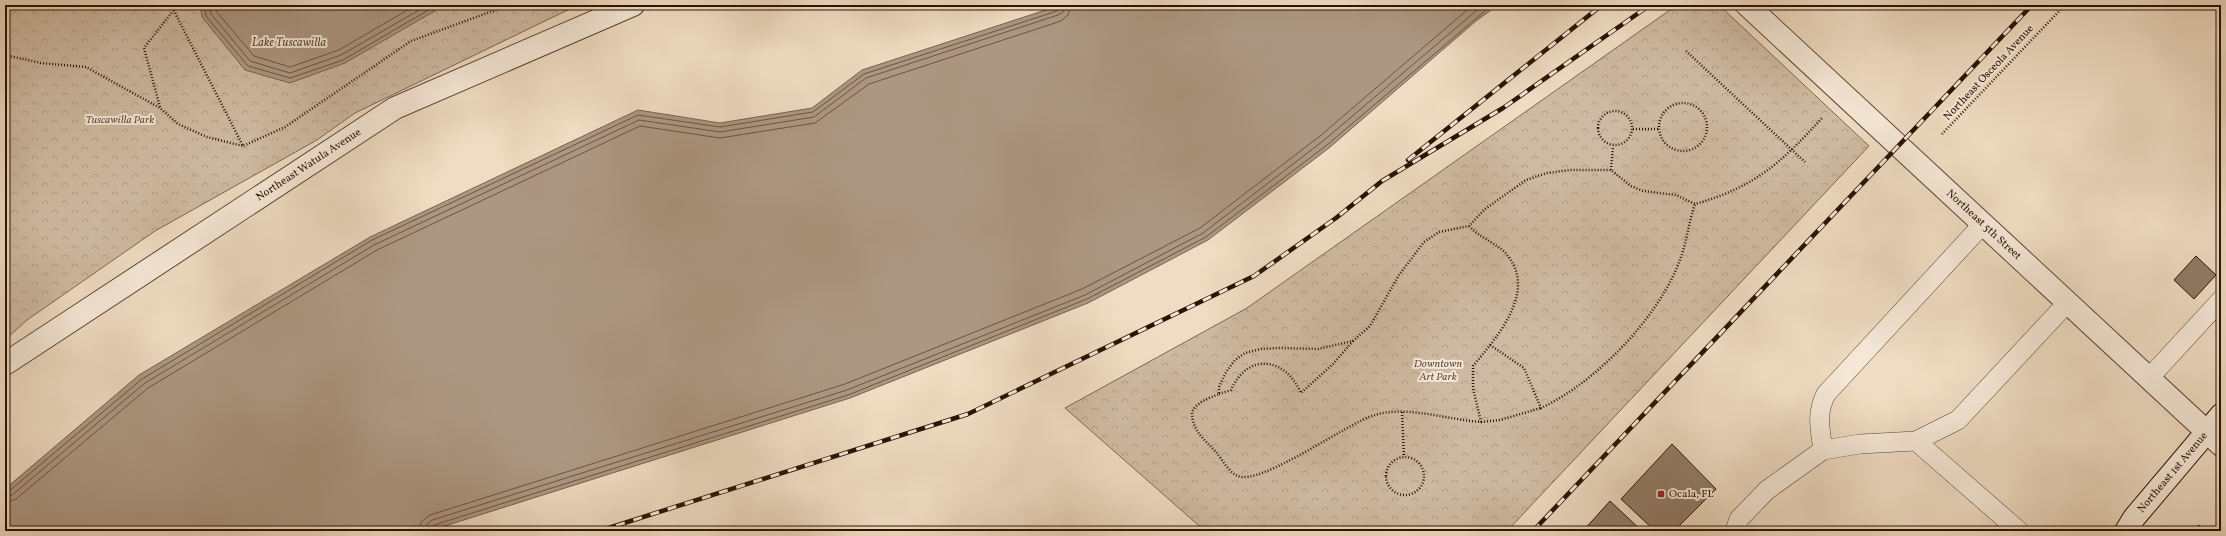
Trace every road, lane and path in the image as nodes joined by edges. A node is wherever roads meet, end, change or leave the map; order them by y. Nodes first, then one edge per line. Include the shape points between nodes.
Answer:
1 (171, 5) edge
2 (509, 5) edge
3 (633, 5) edge
4 (1747, 5) edge
5 (2065, 5) edge
6 (173, 12) junction
7 (1686, 51) dead end
8 (5, 55) edge
9 (160, 108) junction
10 (1822, 118) dead end
11 (1632, 129) junction
12 (1659, 129) junction
13 (1942, 134) dead end
14 (243, 146) junction
15 (1613, 146) junction
16 (1792, 150) junction
17 (1805, 162) dead end
18 (1611, 170) junction
19 (1695, 204) junction
20 (1983, 224) junction
21 (1469, 226) junction
22 (2221, 300) edge
23 (2068, 302) junction
24 (1354, 341) junction
25 (1490, 345) junction
26 (5, 364) edge
27 (2149, 378) junction
28 (1219, 394) junction
29 (1541, 408) junction
30 (1402, 412) junction
31 (2221, 415) edge
32 (1481, 422) junction
33 (2213, 438) edge
34 (1916, 441) junction
35 (1823, 450) junction
36 (1404, 457) junction
37 (1735, 531) edge
38 (2019, 531) edge
39 (2126, 531) edge

1 - 6 path
2 - 14 path via 411,41 285,128
3 - 26 street, Northeast Watula Avenue via 395,108
4 - 20 street, Northeast 5th Street
5 - 13 path, Northeast Osceola Avenue
6 - 9 path via 144,48
6 - 14 path
7 - 16 path
8 - 9 path via 86,67
9 - 14 path via 178,124 207,137
10 - 16 path
11 - 12 path
11 - 15 path via 1632,135 1624,143
11 - 15 path via 1632,123 1625,114 1614,111 1604,115 1598,125 1600,136 1607,144
12 - 12 path via 1661,137 1672,148 1688,151 1702,143 1706,136 1707,121 1699,107 1683,102 1668,107 1660,120
15 - 18 path
16 - 17 path
16 - 19 path via 1757,179 1717,198
18 - 19 path via 1643,192 1676,194
18 - 21 path via 1570,170 1526,180 1485,209
19 - 29 path via 1681,258 1655,305 1634,332 1587,379 1560,399
20 - 23 street, Northeast 5th Street
20 - 35 lane via 1826,394 1820,406 1818,421
21 - 24 path via 1439,232 1424,242 1399,275 1370,326
21 - 25 path via 1476,234 1507,255 1518,276 1515,305
22 - 27 lane
23 - 27 street, Northeast 5th Street
23 - 34 lane via 1958,420
24 - 28 path via 1318,349 1278,348 1245,353 1235,360 1226,372 1219,387
24 - 28 path via 1301,393 1296,380 1288,372 1266,364 1254,366 1244,372 1236,379 1231,390
25 - 29 path via 1524,368
25 - 32 path via 1473,366 1471,373
27 - 33 street, Northeast 5th Street
28 - 30 path via 1194,407 1194,426 1231,471 1245,478 1256,476 1375,414
29 - 32 path via 1500,420
30 - 32 path
30 - 36 path
31 - 33 street, Northeast 1st Avenue
33 - 39 street, Northeast 1st Avenue via 2134,518
34 - 35 lane via 1860,444
34 - 38 lane
35 - 37 lane via 1767,490 1739,519
36 - 36 path via 1420,465 1424,476 1420,488 1404,496 1392,491 1386,480 1388,467 1397,459

